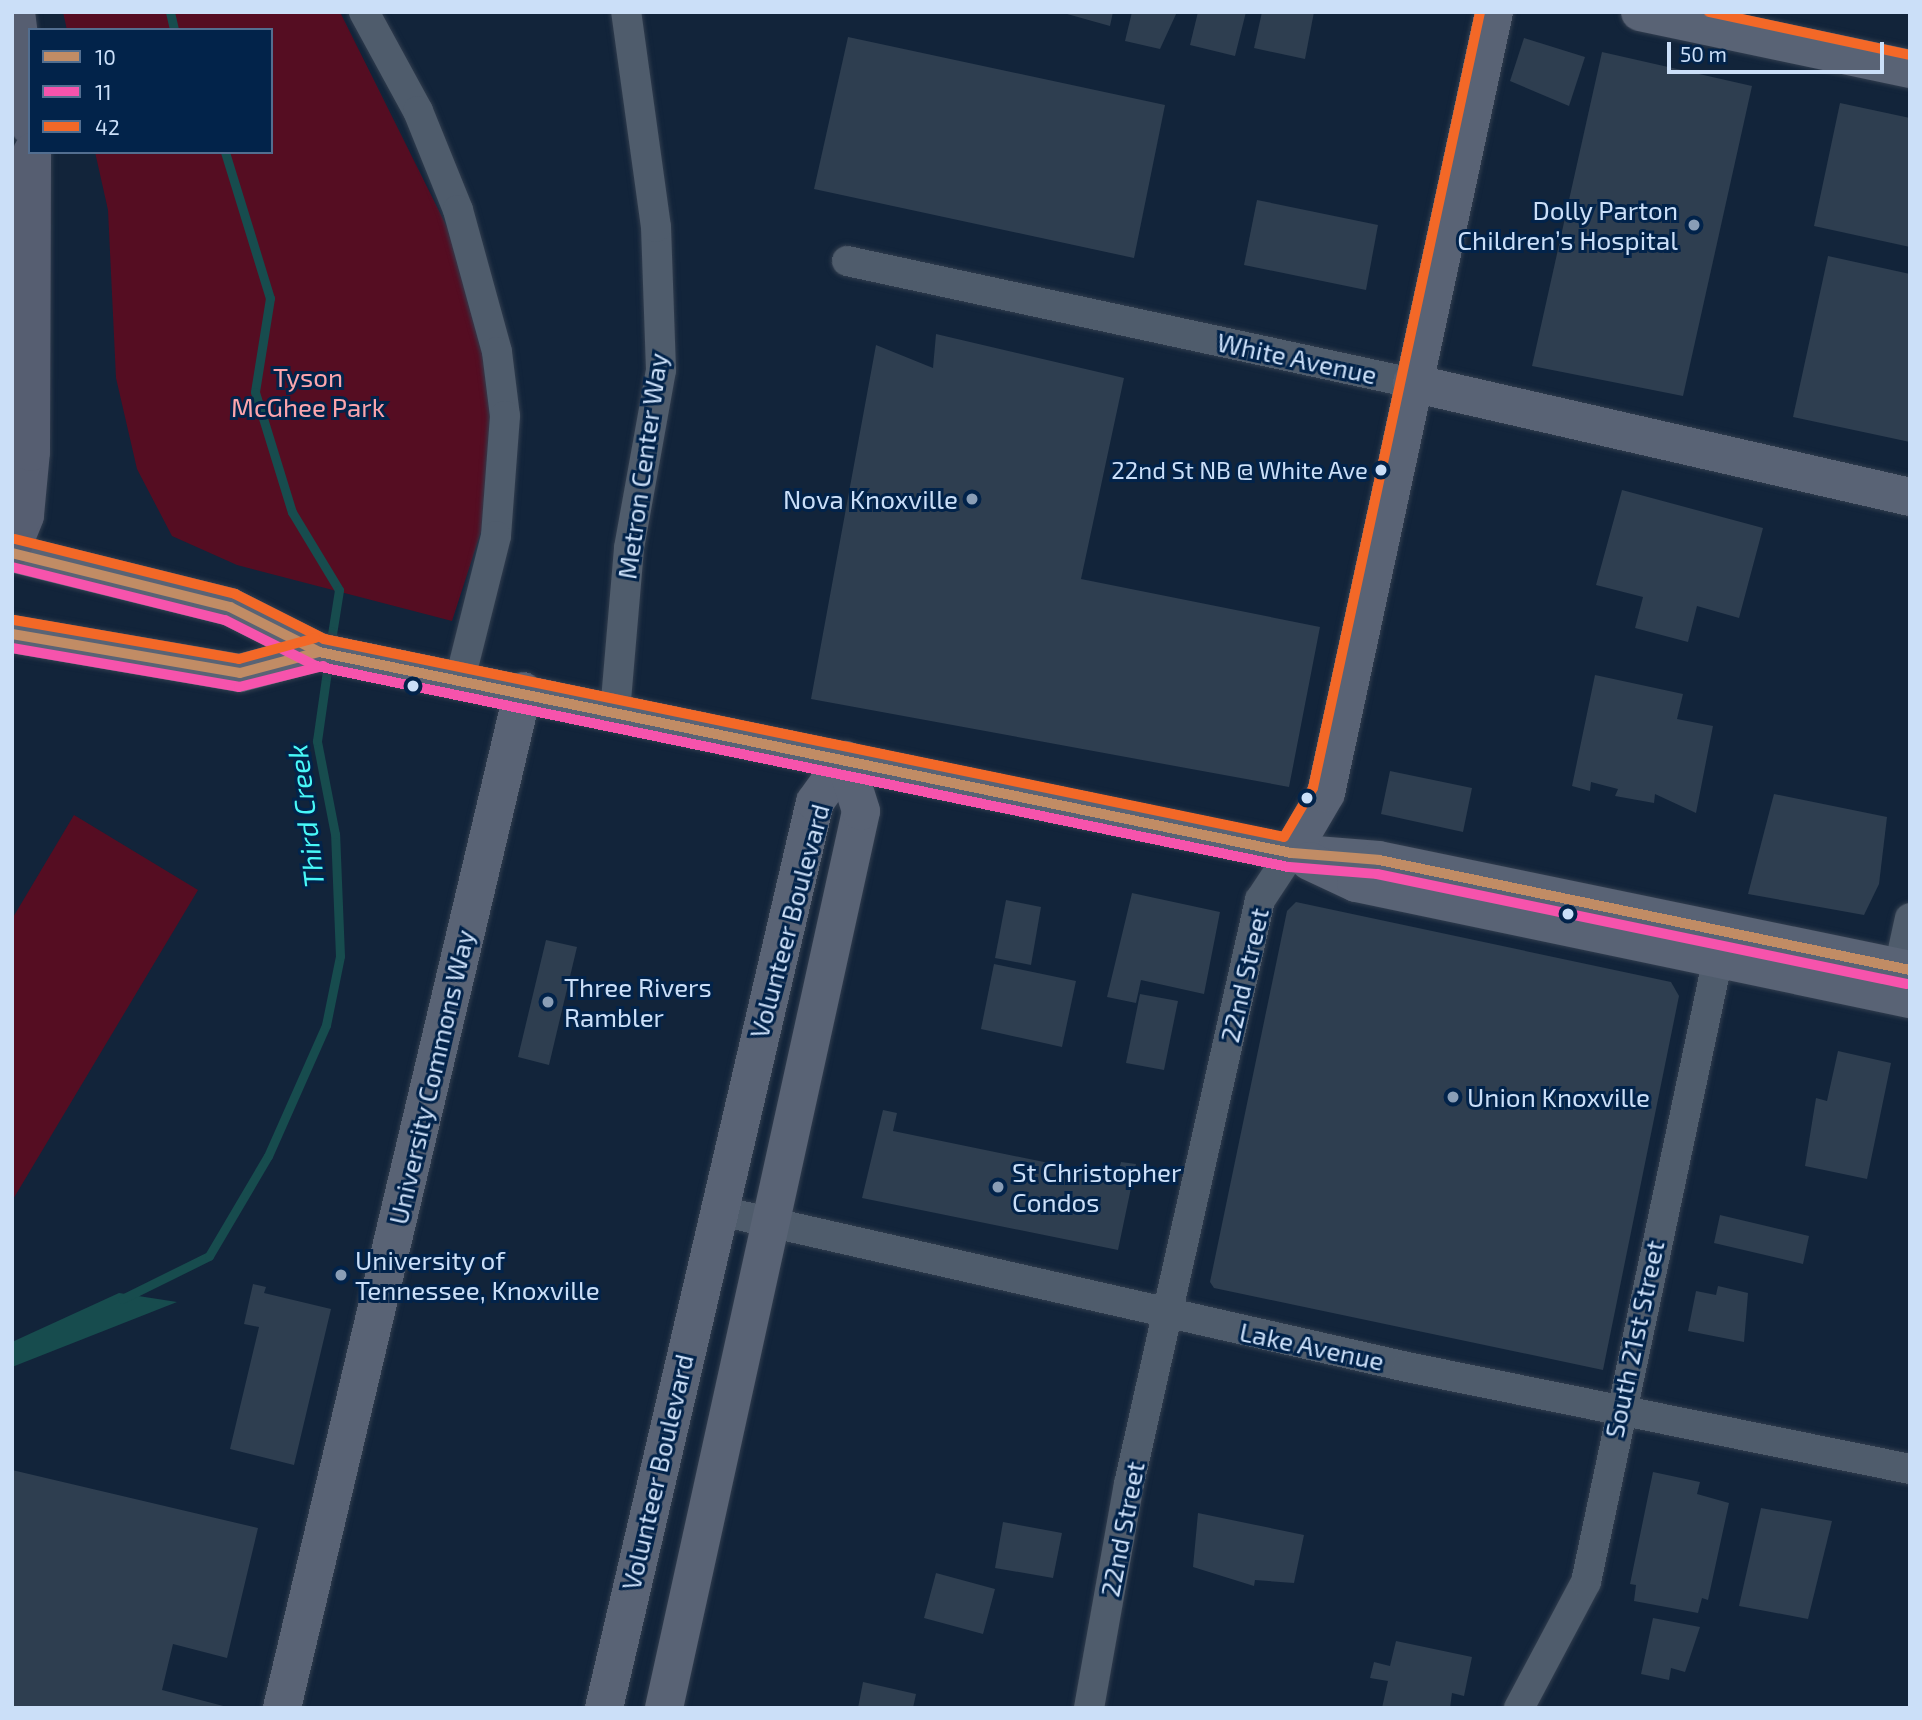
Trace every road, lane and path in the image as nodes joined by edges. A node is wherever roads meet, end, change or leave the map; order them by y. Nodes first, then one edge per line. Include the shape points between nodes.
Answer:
1 (16, 12) edge
2 (364, 12) edge
3 (625, 12) edge
4 (1494, 12) edge
5 (1640, 12) edge
6 (1910, 69) edge
7 (28, 110) edge
8 (32, 154) edge
9 (847, 261) dead end
10 (1412, 383) junction
11 (1910, 496) edge
12 (12, 550) edge
13 (12, 634) edge
14 (319, 652) junction
15 (460, 679) junction
16 (523, 691) junction
17 (615, 712) junction
18 (845, 760) junction
19 (1291, 853) junction
20 (1910, 918) edge
21 (1718, 958) junction
22 (1903, 983) edge
23 (716, 1210) junction
24 (772, 1223) junction
25 (1168, 1315) junction
26 (1618, 1413) junction
27 (1910, 1469) edge
28 (282, 1708) edge
29 (604, 1708) edge
30 (664, 1708) edge
31 (1089, 1708) edge
32 (1519, 1708) edge

1 - 7 highway
2 - 15 street via 418,111 458,210 497,352 505,416 496,536
3 - 17 street, Metron Center Way via 656,227 661,370 629,548
4 - 10 street, 22nd Street
5 - 6 street
8 - 12 highway via 31,452 24,515
9 - 10 street, White Avenue
10 - 11 street, White Avenue
10 - 19 street, 22nd Street via 1326,793
12 - 14 street via 230,607
13 - 14 street via 240,673
14 - 15 street
15 - 16 street
16 - 17 street
16 - 28 street, University Commons Way
17 - 18 street
18 - 19 street
18 - 23 street, Volunteer Boulevard via 815,802
18 - 24 street, Volunteer Boulevard via 861,811
19 - 21 street via 1356,883
19 - 22 street via 1370,858
19 - 25 street, 22nd Street via 1260,900
20 - 22 street
21 - 22 street
21 - 26 street, South 21st Street
23 - 24 street, Lake Avenue
23 - 29 street, Volunteer Boulevard
24 - 25 street, Lake Avenue
24 - 30 street, Volunteer Boulevard
25 - 26 street, Lake Avenue
25 - 31 street, 22nd Street
26 - 27 street, Lake Avenue
26 - 32 street, South 21st Street via 1586,1582

